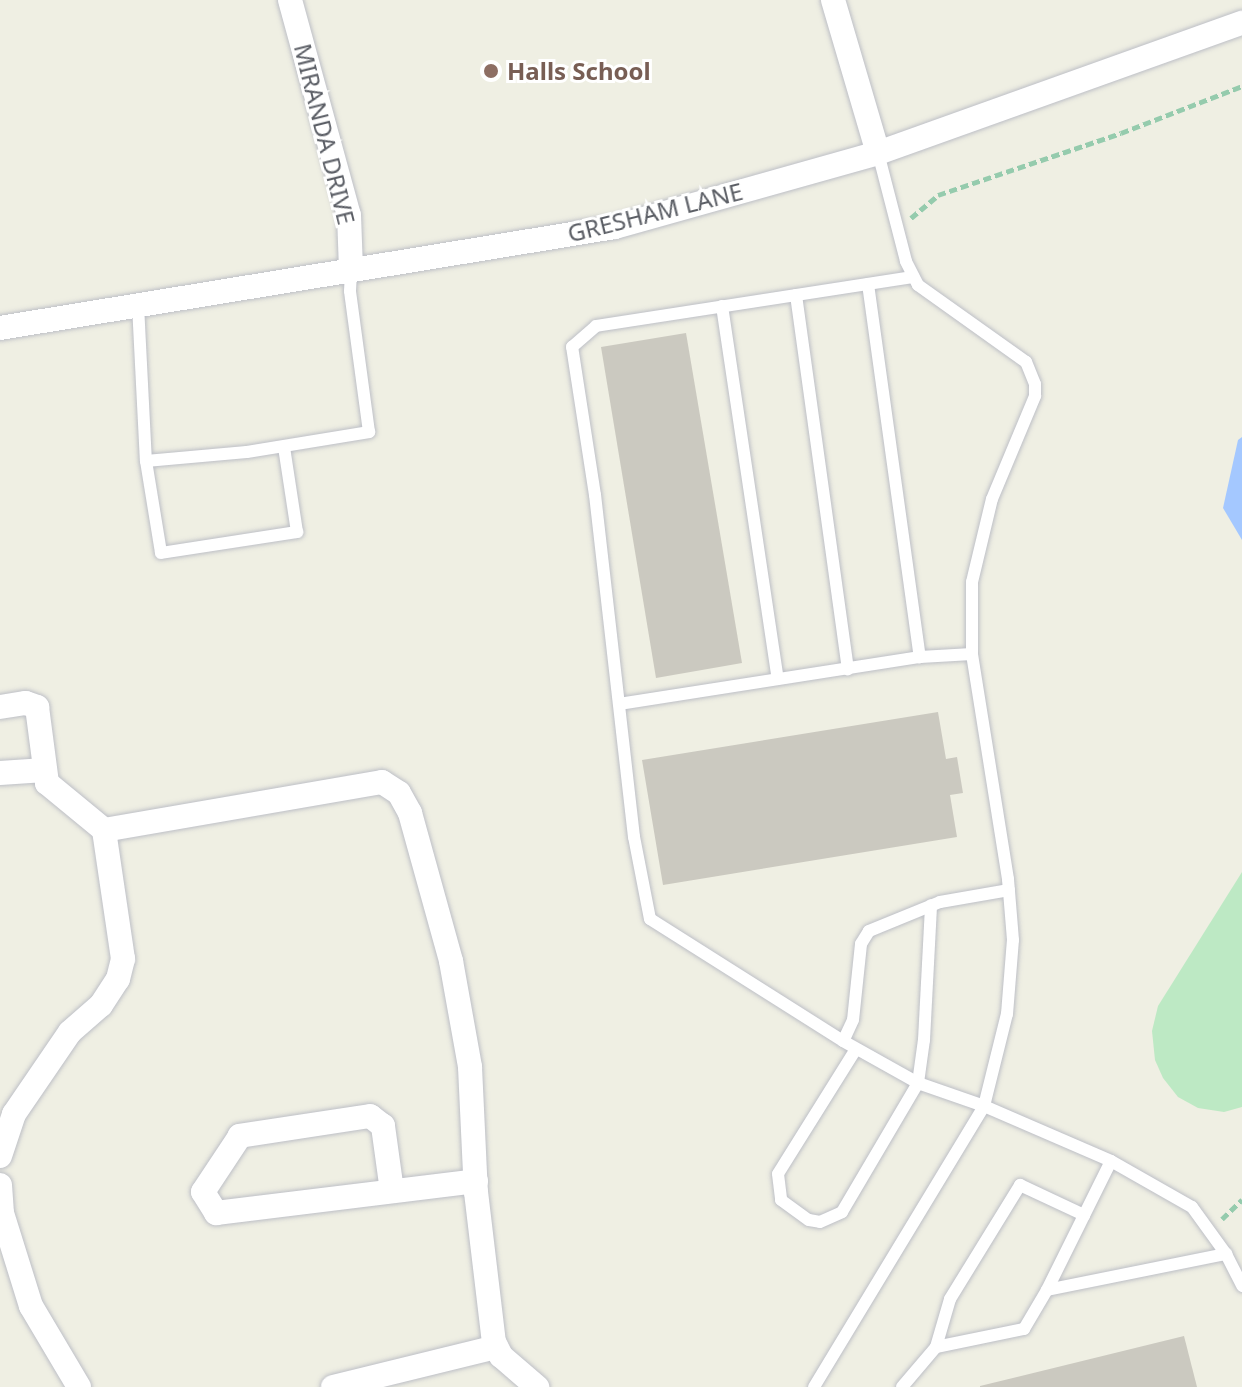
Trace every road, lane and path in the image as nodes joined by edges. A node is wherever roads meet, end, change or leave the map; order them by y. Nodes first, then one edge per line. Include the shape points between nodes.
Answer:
1 (290, 0) edge
2 (833, 0) edge
3 (1242, 23) edge
4 (1242, 86) edge
5 (878, 153) junction
6 (911, 218) dead end
7 (351, 270) junction
8 (913, 277) junction
9 (868, 284) junction
10 (796, 295) junction
11 (138, 305) junction
12 (722, 306) junction
13 (0, 328) edge
14 (284, 447) junction
15 (146, 461) junction
16 (972, 654) junction
17 (920, 657) junction
18 (848, 669) junction
19 (778, 679) junction
20 (619, 704) junction
21 (0, 707) edge
22 (45, 770) junction
23 (0, 773) edge
24 (104, 830) junction
25 (1009, 890) junction
26 (931, 905) junction
27 (843, 1041) junction
28 (856, 1049) junction
29 (918, 1083) junction
30 (984, 1106) junction
31 (0, 1156) edge
32 (1111, 1161) junction
33 (476, 1181) junction
34 (0, 1185) edge
35 (392, 1191) junction
36 (1242, 1200) edge
37 (1084, 1215) junction
38 (1221, 1219) dead end
39 (1226, 1254) junction
40 (1242, 1286) edge
41 (1047, 1290) junction
42 (496, 1347) junction
43 (936, 1347) junction
44 (79, 1387) edge
45 (333, 1387) edge
46 (537, 1387) edge
47 (814, 1387) edge
48 (902, 1387) edge

1 - 7 street, MIRANDA DRIVE via 349,215
2 - 5 street
3 - 5 street, GRESHAM LANE
4 - 6 path via 938,195
5 - 7 street, GRESHAM LANE via 615,227
5 - 8 lane
7 - 11 street, GRESHAM LANE
7 - 14 lane via 369,432
8 - 9 lane
8 - 16 lane via 934,299 1026,362 1035,384 1035,396 992,499 975,568
9 - 10 lane
9 - 17 lane
10 - 12 lane
10 - 18 lane
11 - 13 street, GRESHAM LANE
11 - 15 lane
12 - 19 lane
12 - 20 lane via 596,326 572,347
14 - 15 lane
14 - 15 lane via 297,532 161,553
16 - 17 lane
16 - 25 lane
17 - 18 lane
18 - 19 lane
19 - 20 lane
20 - 27 lane via 634,837 650,919
21 - 22 street via 37,707
22 - 23 street
22 - 24 street via 47,783
24 - 31 street via 123,959 118,979 101,1005 70,1032 14,1114
24 - 33 street via 382,782 399,793 410,813 451,961 470,1067
25 - 26 lane
25 - 30 lane via 1013,940 1007,1014
26 - 27 lane via 869,931 861,944 853,1020
26 - 29 lane
27 - 28 lane
28 - 29 lane
28 - 29 lane via 778,1174 781,1200 809,1220 820,1222 842,1212
29 - 30 lane
30 - 32 lane
30 - 47 lane
32 - 37 lane
32 - 39 lane via 1192,1207
33 - 35 street
33 - 42 street
34 - 44 street via 2,1213 31,1306
35 - 35 street via 216,1213 203,1192 240,1136 370,1116 383,1126
36 - 38 path
37 - 41 lane
37 - 43 lane via 1020,1185 950,1299
39 - 40 lane
39 - 41 lane
41 - 43 lane via 1024,1329
42 - 45 street
42 - 46 street
43 - 48 lane

